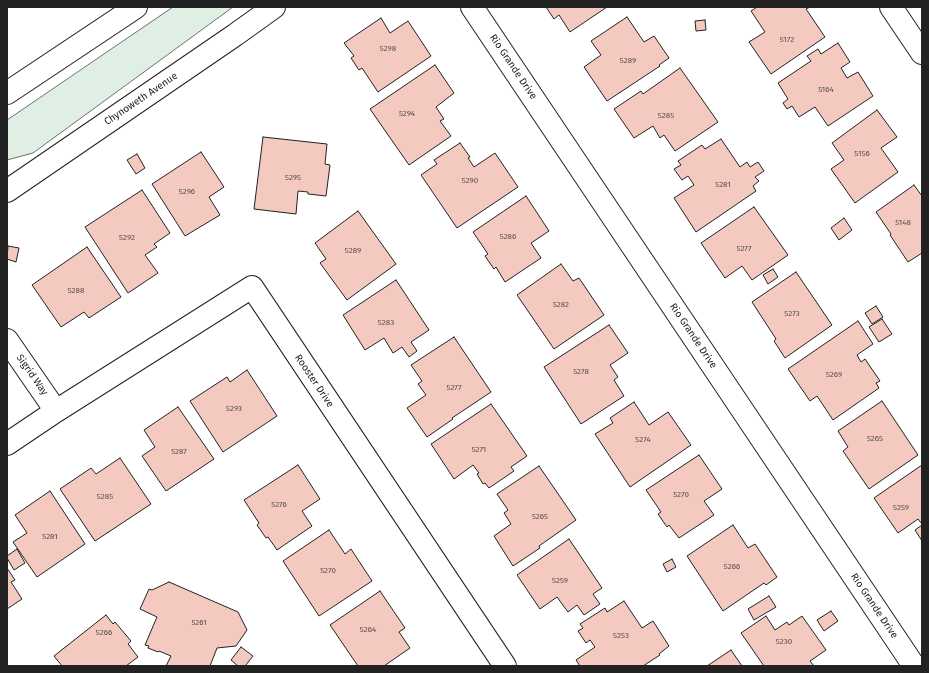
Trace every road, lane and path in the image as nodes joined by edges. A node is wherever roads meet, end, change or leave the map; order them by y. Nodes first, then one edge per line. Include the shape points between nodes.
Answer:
1 (136, 7) edge
2 (274, 7) edge
3 (472, 7) edge
4 (891, 7) edge
5 (922, 53) edge
6 (7, 93) edge
7 (7, 191) edge
8 (7, 340) edge
9 (56, 411) junction
10 (7, 444) edge
11 (505, 666) edge
12 (914, 666) edge

1 - 6 street
2 - 7 street, Chynoweth Avenue
3 - 12 street, Rio Grande Drive
4 - 5 street
8 - 9 street, Sigrid Way
9 - 10 street
9 - 11 street, Rooster Drive via 252,288

